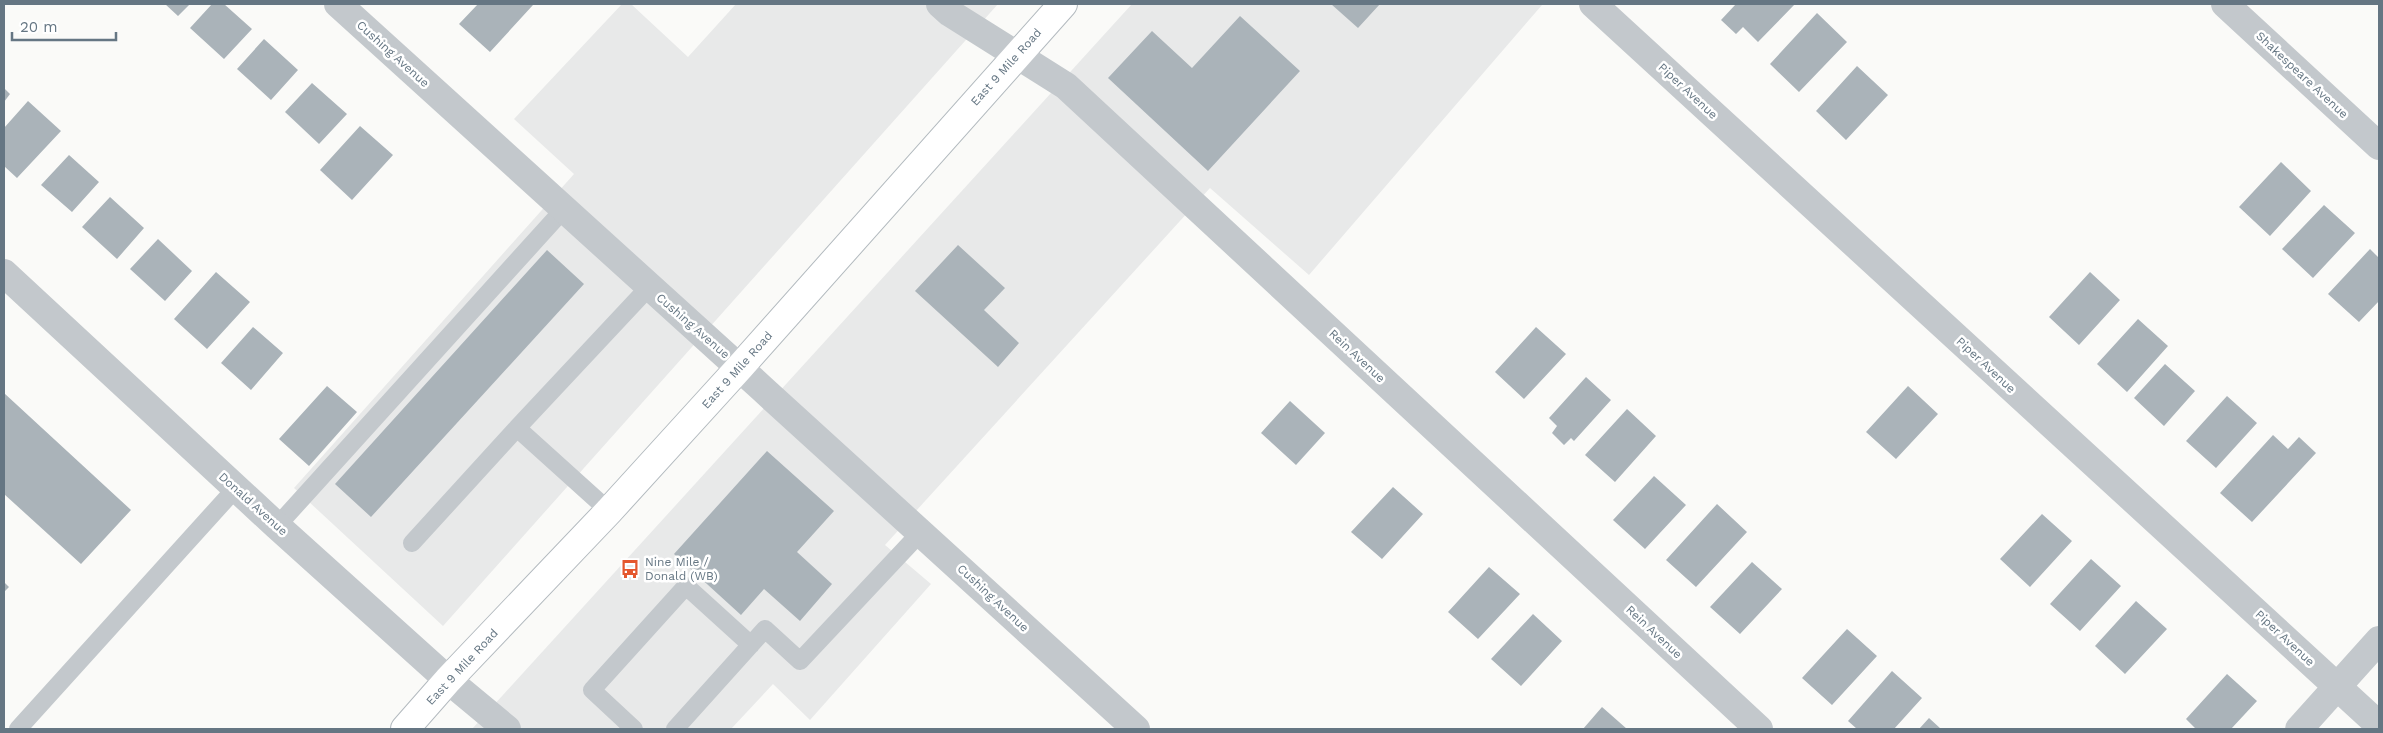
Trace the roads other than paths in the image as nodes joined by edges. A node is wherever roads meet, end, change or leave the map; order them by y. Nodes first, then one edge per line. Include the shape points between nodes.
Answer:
1 (338, 4) edge
2 (940, 4) edge
3 (1062, 4) edge
4 (1593, 4) edge
5 (2225, 4) edge
6 (1017, 54) junction
7 (2379, 146) edge
8 (564, 209) junction
9 (4, 273) edge
10 (649, 287) junction
11 (740, 367) junction
12 (517, 428) junction
13 (236, 488) junction
14 (609, 511) junction
15 (277, 526) junction
16 (921, 532) junction
17 (412, 542) dead end
18 (2379, 640) edge
19 (751, 645) junction
20 (448, 680) junction
21 (2338, 687) junction
22 (2379, 725) edge
23 (18, 729) edge
24 (405, 729) edge
25 (507, 729) edge
26 (634, 729) edge
27 (675, 729) edge
28 (1136, 729) edge
29 (1759, 729) edge
30 (2299, 729) edge

1 - 8 street, Cushing Avenue
2 - 6 street, Rein Avenue
3 - 6 main road, East 9 Mile Road
4 - 21 street, Piper Avenue
5 - 7 street, Shakespeare Avenue
6 - 11 main road, East 9 Mile Road
6 - 29 street, Rein Avenue via 1066,86
8 - 10 street, Cushing Avenue
8 - 15 lane
9 - 13 street, Donald Avenue
10 - 11 street, Cushing Avenue
10 - 12 lane
11 - 14 main road, East 9 Mile Road
11 - 16 street, Cushing Avenue
12 - 14 lane
12 - 17 lane
13 - 15 street, Donald Avenue
13 - 23 lane
14 - 20 main road, East 9 Mile Road
15 - 20 street, Donald Avenue
16 - 19 lane via 800,661 765,629
16 - 28 street, Cushing Avenue
18 - 21 street
19 - 26 lane via 686,586 592,690
19 - 27 lane
20 - 24 main road, East 9 Mile Road
20 - 25 street, Donald Avenue
21 - 22 street, Piper Avenue
21 - 30 street

